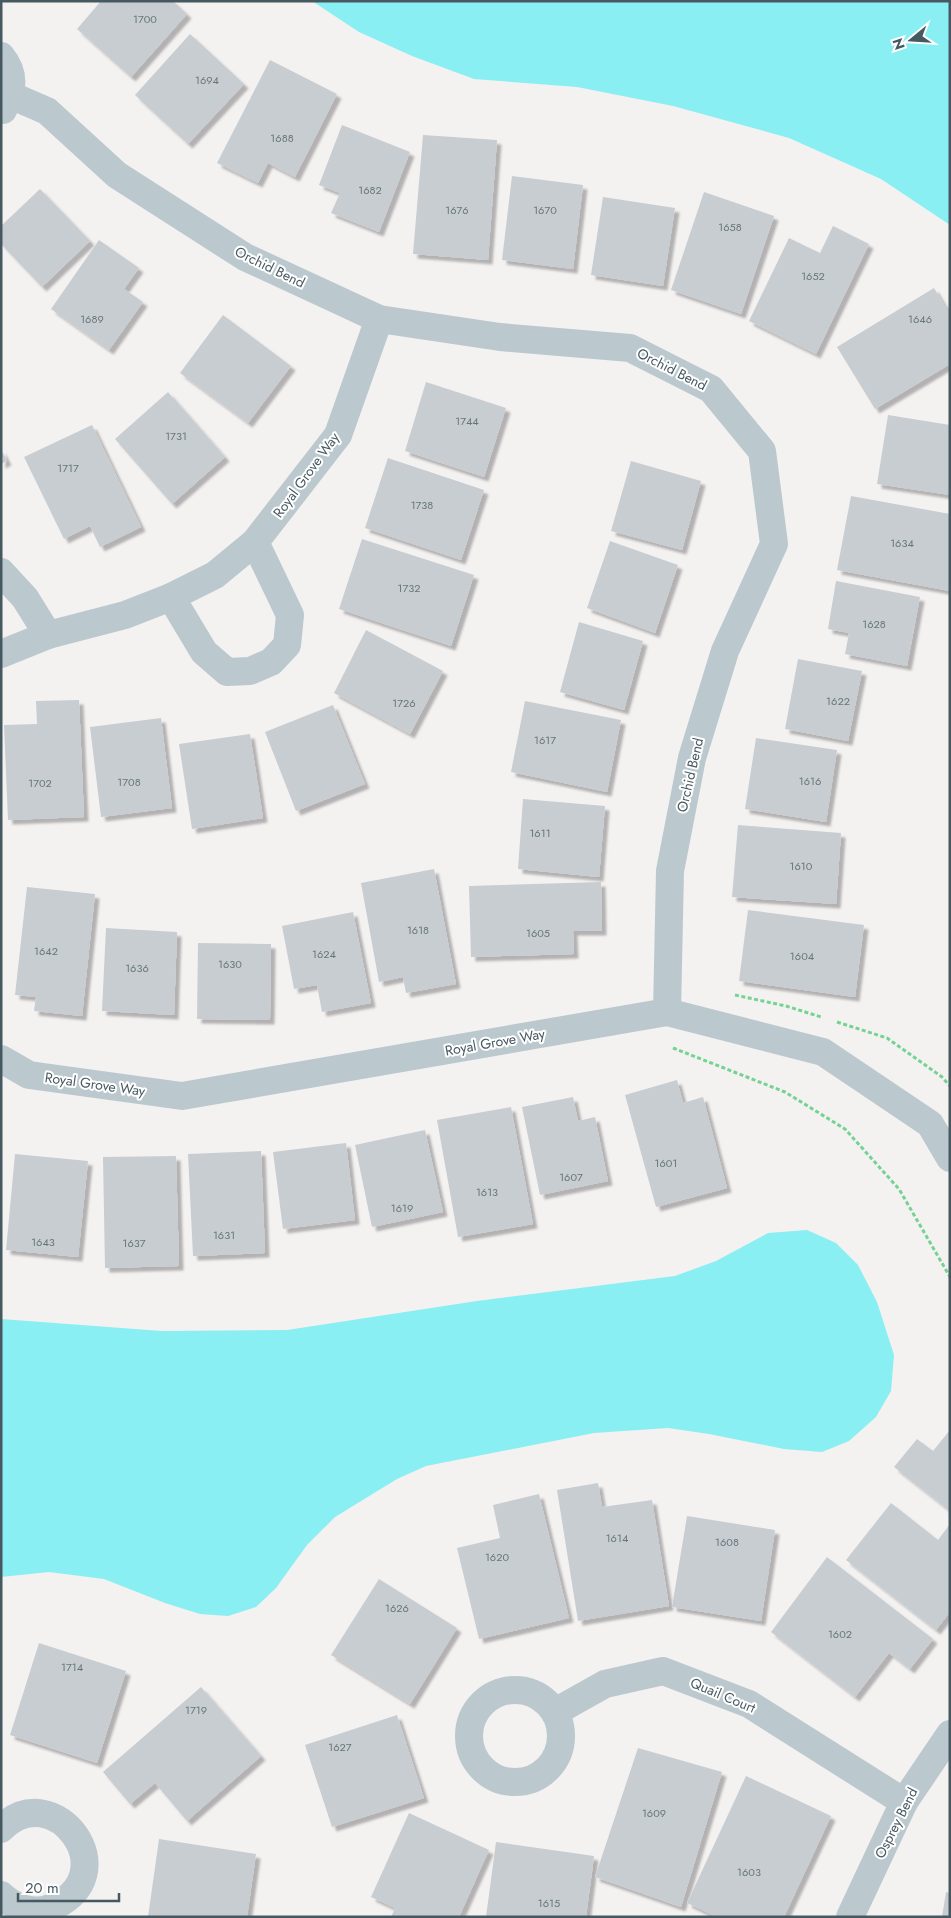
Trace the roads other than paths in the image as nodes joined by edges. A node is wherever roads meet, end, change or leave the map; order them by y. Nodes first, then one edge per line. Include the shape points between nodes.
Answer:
1 (1, 56) edge
2 (6, 103) edge
3 (379, 319) junction
4 (256, 542) junction
5 (1, 572) edge
6 (171, 597) junction
7 (48, 635) junction
8 (1, 654) edge
9 (667, 1012) junction
10 (1, 1059) edge
11 (950, 1158) edge
12 (555, 1712) dead end
13 (950, 1734) edge
14 (904, 1802) junction
15 (1, 1829) edge
16 (1, 1895) edge
17 (850, 1917) edge

1 - 2 street, Orchid Bend via 12,78
2 - 3 street, Orchid Bend via 47,111 117,175 245,257
3 - 4 street, Royal Grove Way via 338,435
3 - 9 street, Orchid Bend via 500,337 630,348 711,389 762,451 774,544 725,651 692,758 670,871
4 - 6 street, Royal Grove Way via 214,575
4 - 6 street via 290,615 287,645 271,662 250,671 227,672 204,652
5 - 7 street via 25,598
6 - 7 street, Royal Grove Way via 125,615
7 - 8 street, Royal Grove Way
9 - 10 street, Royal Grove Way via 182,1096 29,1075
9 - 11 street, Royal Grove Way via 823,1052 930,1124
12 - 14 street, Quail Court via 605,1684 663,1671 749,1704
13 - 14 street, Osprey Bend
14 - 17 street, Osprey Bend
15 - 16 street via 25,1814 45,1814 62,1821 76,1834 84,1852 84,1871 77,1889 64,1902 46,1910 27,1910 9,1903

